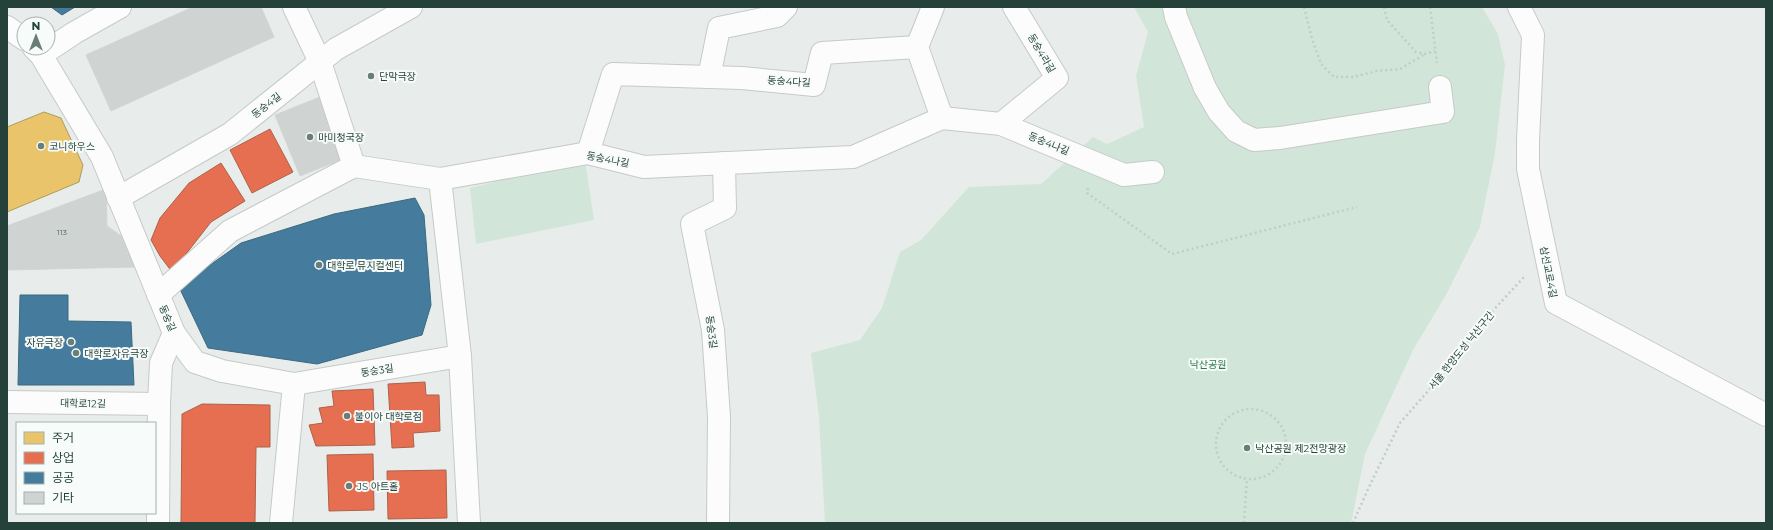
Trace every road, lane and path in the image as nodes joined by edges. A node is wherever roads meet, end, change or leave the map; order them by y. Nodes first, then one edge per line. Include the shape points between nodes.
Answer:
1 (95, 7) edge
2 (120, 7) edge
3 (294, 7) edge
4 (411, 7) edge
5 (786, 7) edge
6 (933, 7) edge
7 (1014, 7) edge
8 (1174, 7) edge
9 (1304, 7) edge
10 (1384, 7) edge
11 (1430, 7) edge
12 (1519, 7) edge
13 (7, 27) edge
14 (56, 30) edge
15 (16, 33) edge
16 (56, 42) edge
17 (917, 47) junction
18 (1425, 54) junction
19 (40, 56) edge
20 (320, 62) junction
21 (709, 76) junction
22 (1440, 87) dead end
23 (942, 118) junction
24 (1001, 124) junction
25 (588, 153) junction
26 (1095, 162) junction
27 (724, 163) junction
28 (354, 166) junction
29 (1153, 172) dead end
30 (440, 179) junction
31 (118, 198) junction
32 (1357, 207) dead end
33 (1526, 274) dead end
34 (158, 295) junction
35 (174, 333) junction
36 (460, 356) junction
37 (294, 384) junction
38 (7, 402) edge
39 (159, 404) junction
40 (1766, 415) edge
41 (1286, 451) junction
42 (1336, 451) dead end
43 (1248, 478) junction
44 (158, 523) edge
45 (281, 523) edge
46 (468, 523) edge
47 (718, 523) edge
48 (1244, 523) edge
49 (1353, 523) edge

1 - 14 lane
2 - 16 lane, 동숭길
3 - 20 lane
4 - 20 lane, 동숭4길 via 336,49
5 - 21 lane via 777,16 719,28
6 - 17 lane
7 - 24 lane, 동숭4라길 via 1056,78
8 - 22 lane via 1205,88 1219,112 1236,131 1254,140 1443,112
9 - 18 path via 1321,64 1334,76 1353,76 1400,69
10 - 18 path via 1387,20 1416,52
11 - 18 path via 1435,51
12 - 40 lane, 삼선교로4길 via 1533,35 1528,170 1556,303
13 - 15 lane
17 - 21 lane, 동숭4다길 via 822,53 814,85
17 - 23 lane
19 - 31 lane, 동숭길 via 102,156
20 - 28 lane
20 - 31 lane, 동숭4길 via 230,134
21 - 25 lane, 동숭4다길 via 613,74
23 - 24 lane, 동숭4나길
23 - 27 lane, 동숭4나길 via 853,156
24 - 26 lane, 동숭4나길
25 - 27 lane, 동숭4나길 via 644,167
25 - 30 lane, 동숭4나길
26 - 29 lane, 동숭4나길 via 1124,175
26 - 32 path via 1087,193 1172,254
27 - 47 lane, 동숭3길 via 725,208 692,224 713,330 719,417
28 - 30 lane, 동숭4나길
28 - 34 lane via 230,231
30 - 36 lane
31 - 34 lane, 동숭길
33 - 49 path, 서울 한양도성 낙산구간 via 1476,329 1457,358 1400,423
34 - 35 lane, 동숭길
35 - 37 lane, 동숭길 via 195,362 222,371
35 - 39 lane via 161,363
36 - 37 lane, 동숭3길
36 - 46 lane
37 - 45 lane
38 - 39 lane, 대학로12길
39 - 44 lane
41 - 42 path
41 - 43 path via 1274,471 1254,479
41 - 43 path via 1282,428 1265,412 1242,411 1231,416 1218,434 1218,456 1232,474
43 - 48 path

